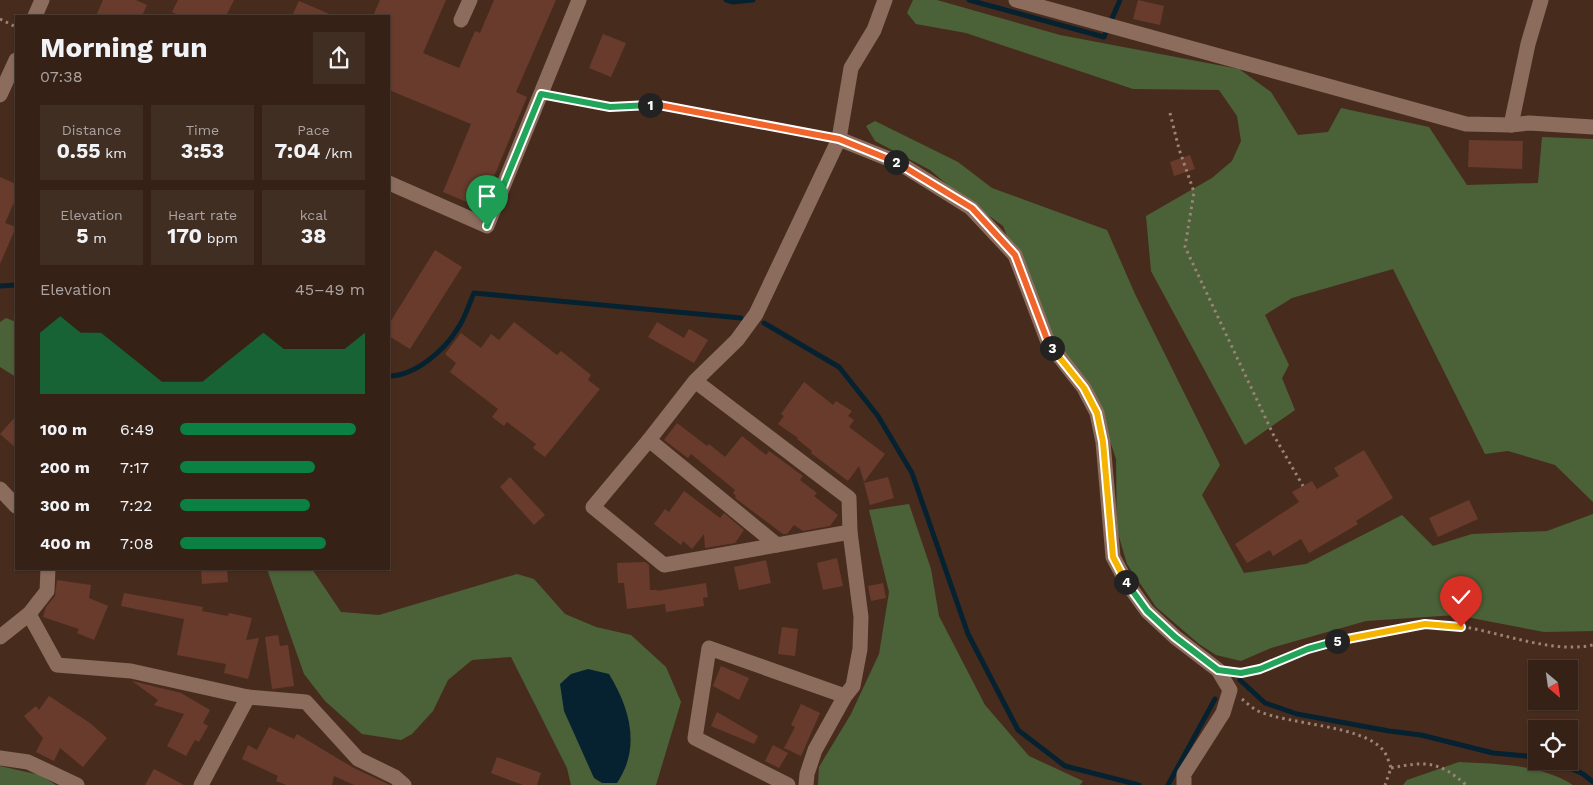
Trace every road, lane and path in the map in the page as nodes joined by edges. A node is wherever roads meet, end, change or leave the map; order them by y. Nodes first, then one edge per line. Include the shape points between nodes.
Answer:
1 (42, 0) edge
2 (470, 0) edge
3 (579, 0) edge
4 (885, 0) edge
5 (1016, 0) edge
6 (1541, 0) edge
7 (35, 15) edge
8 (0, 19) edge
9 (461, 20) dead end
10 (15, 26) edge
11 (15, 62) edge
12 (541, 94) junction
13 (0, 96) edge
14 (1170, 113) dead end
15 (1511, 125) junction
16 (1593, 127) edge
17 (839, 139) junction
18 (390, 183) edge
19 (695, 381) junction
20 (649, 440) junction
21 (1303, 486) dead end
22 (0, 489) edge
23 (15, 505) edge
24 (850, 532) junction
25 (777, 545) junction
26 (48, 570) edge
27 (29, 614) junction
28 (0, 637) edge
29 (1593, 645) edge
30 (1218, 670) junction
31 (1230, 690) junction
32 (845, 696) junction
33 (248, 697) junction
34 (0, 758) edge
35 (1391, 768) junction
36 (77, 785) edge
37 (201, 785) edge
38 (404, 785) edge
39 (788, 785) edge
40 (806, 785) edge
41 (1184, 785) edge
42 (1385, 785) edge
43 (1466, 785) edge

1 - 7 street
2 - 9 street
3 - 12 street
4 - 17 street via 874,30 850,68
5 - 15 street via 1466,124
6 - 15 street
8 - 10 path
11 - 13 street
12 - 17 path via 610,107 659,105
12 - 18 street via 487,226
14 - 21 path via 1194,192 1185,247 1273,434
15 - 16 street
17 - 19 street via 756,314 737,340
17 - 30 street via 899,163 972,208 1015,255 1048,342 1084,388 1097,413 1103,442 1113,557 1147,611
19 - 20 street
19 - 24 street via 849,498
20 - 25 street
20 - 25 street via 593,507 664,565
22 - 23 street
24 - 25 street
24 - 32 street via 861,617 860,649 853,686
26 - 27 street via 47,591
27 - 28 street
27 - 33 street via 57,664 131,671
29 - 30 path via 1568,648 1461,627 1425,624 1345,638 1260,669 1241,673
30 - 31 street
31 - 35 path via 1256,710 1372,740 1384,751
31 - 41 street via 1223,713 1184,774
32 - 39 street via 709,648 695,738
32 - 40 street via 815,750
33 - 37 street
33 - 38 street via 306,702 358,759 395,777
34 - 36 street via 28,762
35 - 42 path
35 - 43 path via 1416,763 1440,766

